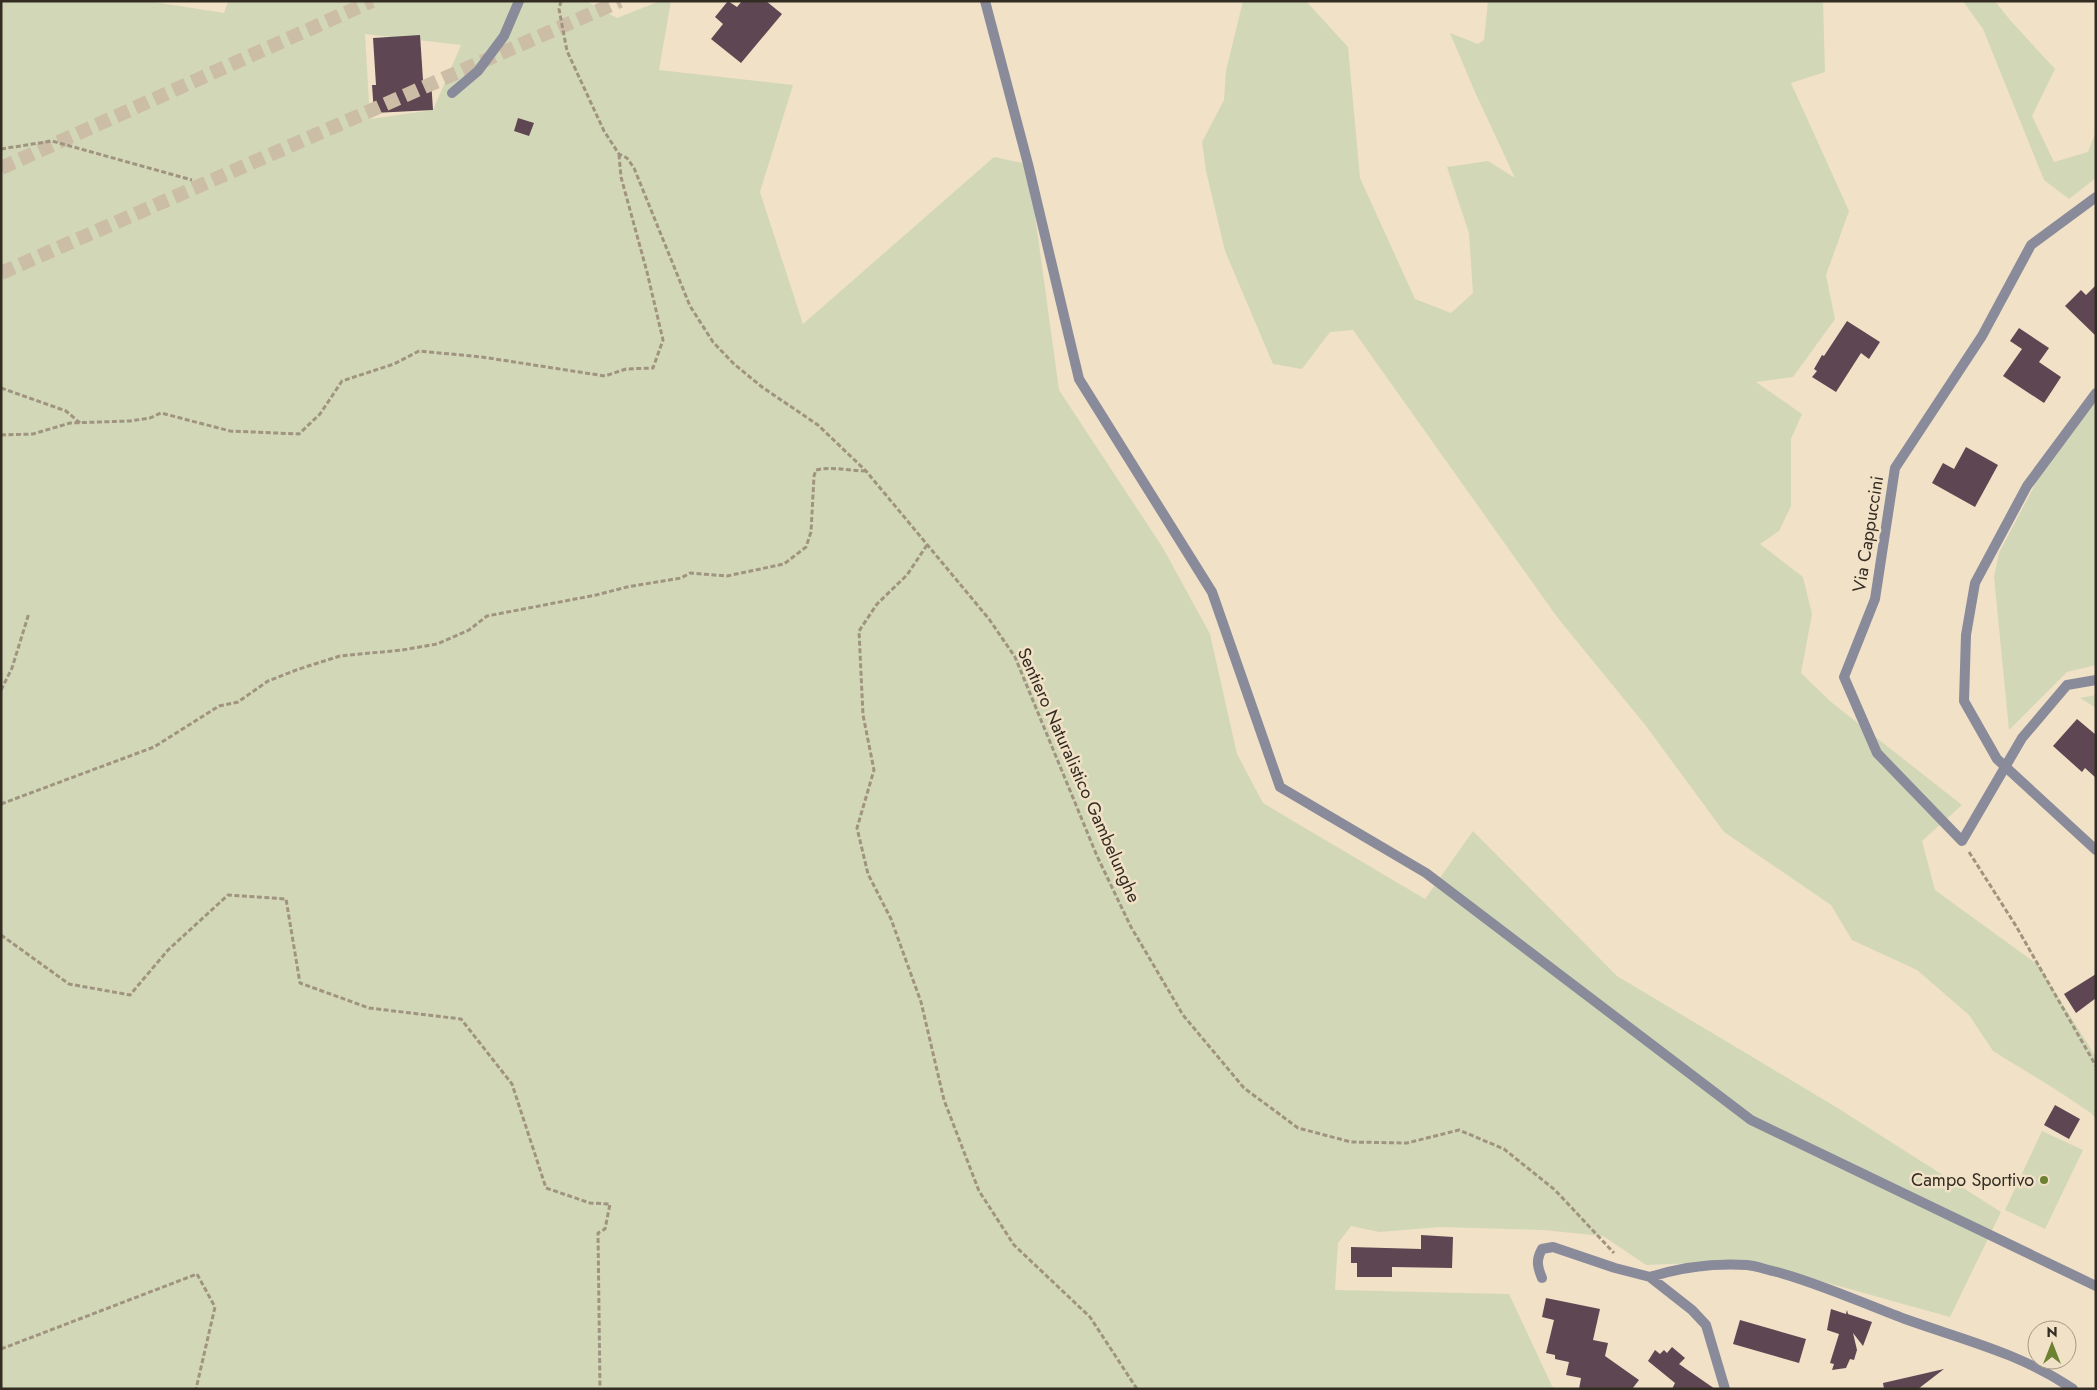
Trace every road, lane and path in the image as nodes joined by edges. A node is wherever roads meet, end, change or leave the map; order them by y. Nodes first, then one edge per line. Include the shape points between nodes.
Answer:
1 (519, 1) edge
2 (561, 1) edge
3 (985, 1) edge
4 (452, 93) dead end
5 (1, 150) edge
6 (619, 154) junction
7 (192, 180) dead end
8 (2096, 197) edge
9 (1, 388) edge
10 (2096, 393) edge
11 (81, 423) junction
12 (1, 435) edge
13 (866, 471) junction
14 (927, 545) junction
15 (29, 613) dead end
16 (2096, 680) edge
17 (1, 690) edge
18 (2006, 767) junction
19 (1, 804) edge
20 (1962, 841) junction
21 (2096, 850) edge
22 (1, 935) edge
23 (2096, 1066) edge
24 (1617, 1256) dead end
25 (1650, 1277) junction
26 (1542, 1278) dead end
27 (2096, 1286) edge
28 (1, 1349) edge
29 (196, 1389) edge
30 (600, 1389) edge
31 (1137, 1389) edge
32 (1725, 1389) edge
33 (2073, 1389) edge

1 - 4 street via 504,36 478,71
2 - 6 path, Sentiero Naturalistico Gambelunghe via 559,9 566,51 604,131
3 - 27 street via 1079,379 1212,592 1280,787 1426,873 1751,1120
5 - 7 path via 52,141
6 - 11 path via 621,177 663,340 652,368 626,369 605,376 419,351 394,364 342,380 320,414 299,434 230,431 161,413 130,421
6 - 13 path, Sentiero Naturalistico Gambelunghe via 627,158 634,168 690,306 713,342 762,387 818,425
8 - 20 street, Via Cappuccini via 2031,245 1982,336 1895,468 1875,599 1844,677 1877,753
9 - 11 path via 66,411
10 - 18 street via 2027,486 1975,583 1966,635 1964,700 1996,759
11 - 12 path via 33,434
13 - 14 path, Sentiero Naturalistico Gambelunghe
13 - 19 path via 827,467 816,470 811,532 806,546 784,564 727,576 690,573 681,578 487,616 470,630 437,644 340,656 268,681 238,702 219,706 154,747
14 - 24 path, Sentiero Naturalistico Gambelunghe via 989,619 1015,657 1097,856 1131,927 1183,1015 1244,1088 1298,1128 1351,1142 1407,1143 1459,1130 1504,1149 1555,1190
14 - 31 path via 907,575 877,604 859,631 863,714 874,770 857,828 868,874 891,919 920,1002 944,1100 979,1191 1014,1245 1090,1317
15 - 17 path via 12,668
16 - 18 street via 2067,685 2022,738
18 - 20 street
18 - 21 street
20 - 23 path via 2016,926
22 - 30 path via 70,984 130,996 168,950 228,895 286,899 300,984 369,1008 460,1019 512,1084 546,1188 590,1202 610,1204 605,1229 598,1233
25 - 26 street via 1552,1247 1542,1249 1537,1257
25 - 32 street via 1706,1325
25 - 33 street via 1676,1269 1711,1265 1749,1266 1811,1281 1904,1318 2009,1354
28 - 29 path via 197,1274 215,1307

